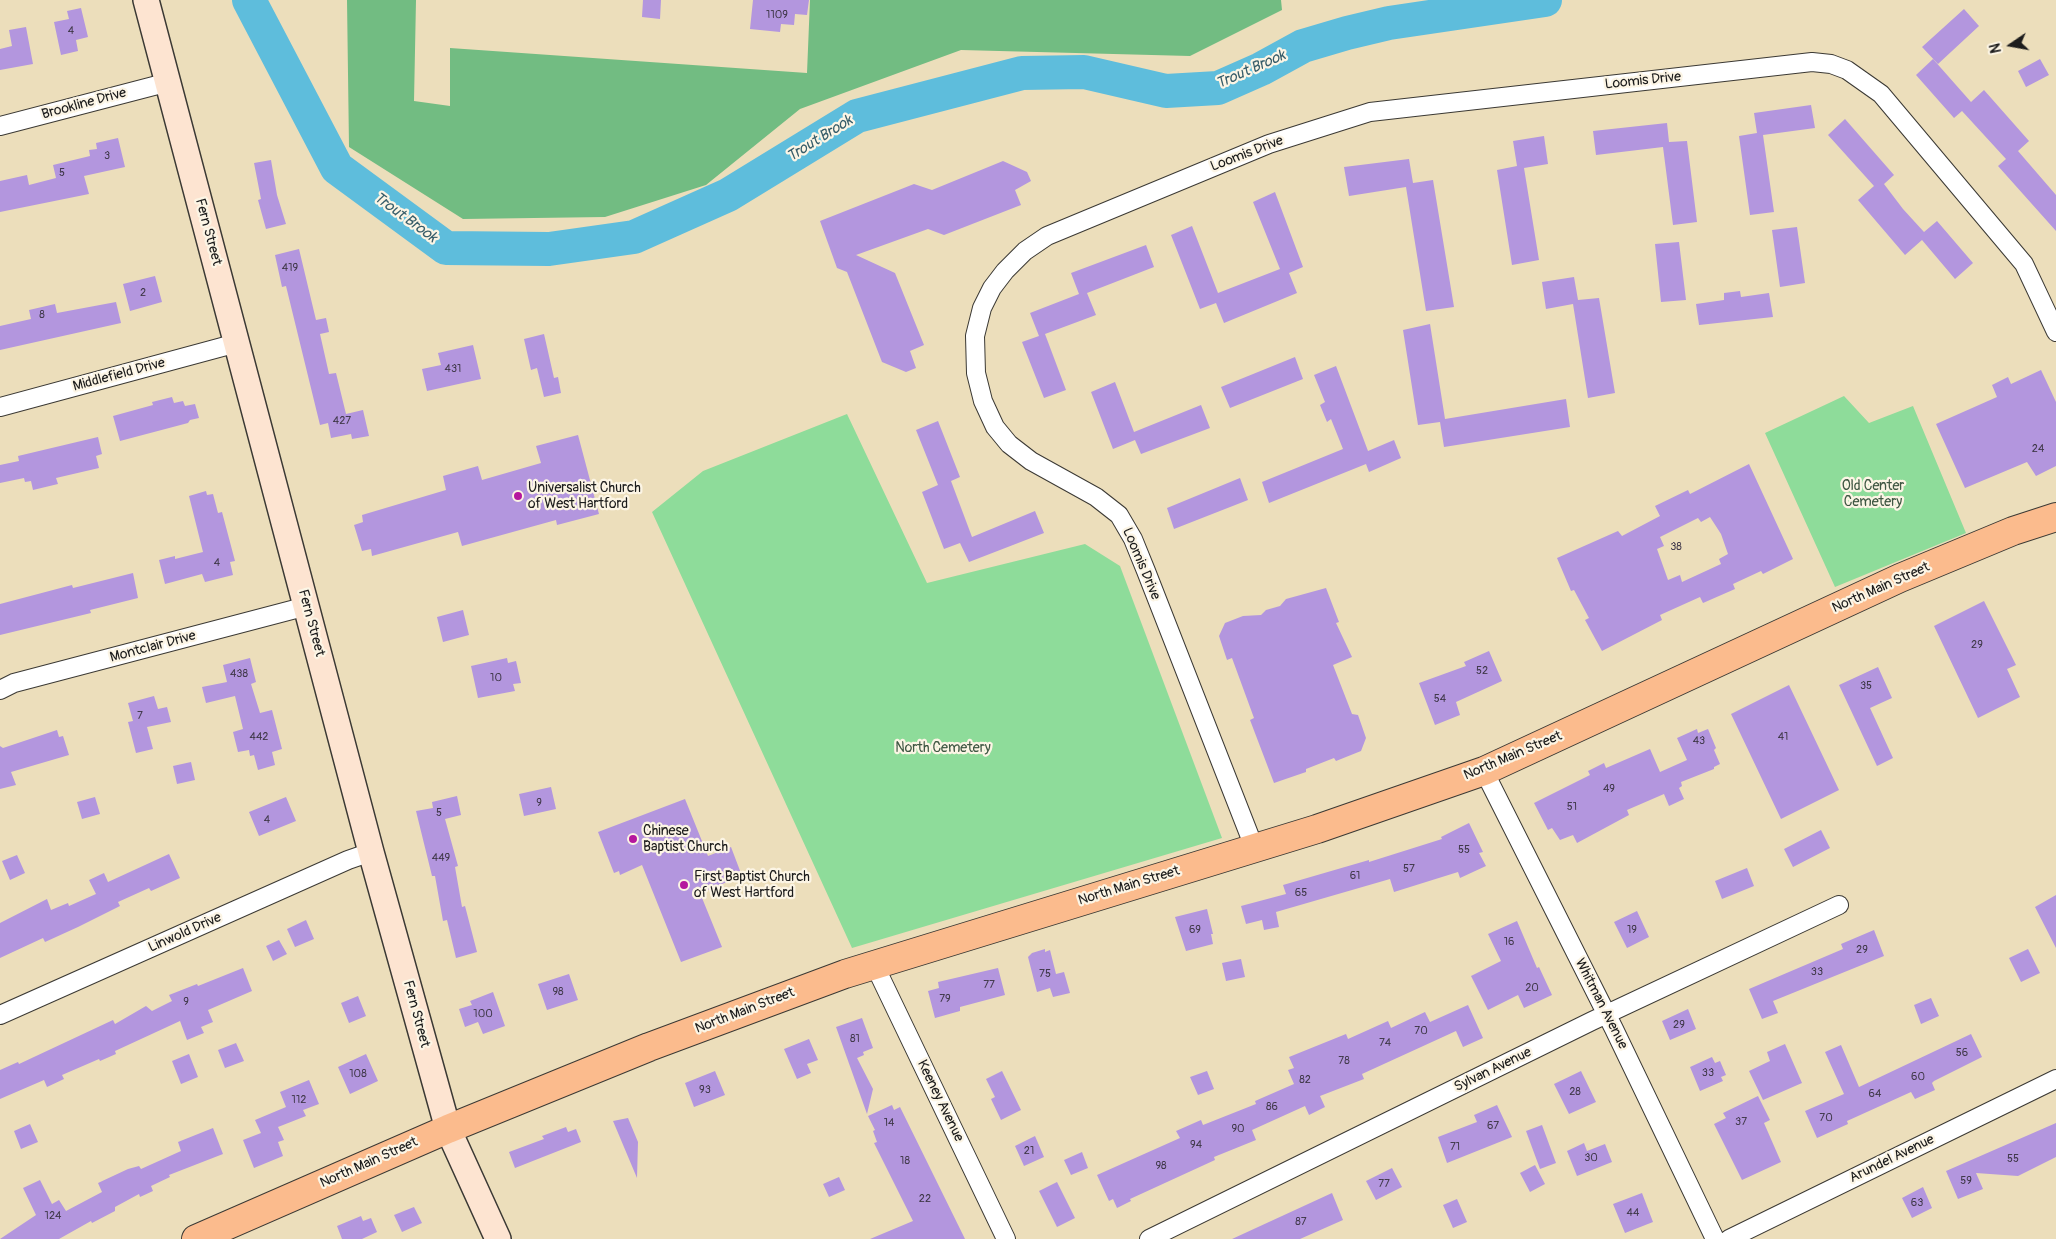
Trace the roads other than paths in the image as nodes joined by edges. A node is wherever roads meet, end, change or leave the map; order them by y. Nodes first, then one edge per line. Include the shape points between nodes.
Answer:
1 (146, 0) edge
2 (169, 82) junction
3 (0, 126) edge
4 (2056, 332) edge
5 (237, 343) junction
6 (0, 406) edge
7 (2056, 517) edge
8 (307, 606) junction
9 (0, 690) edge
10 (1484, 771) junction
11 (1254, 847) junction
12 (371, 852) junction
13 (1839, 905) dead end
14 (874, 964) junction
15 (1607, 1014) junction
16 (0, 1016) edge
17 (2056, 1079) edge
18 (448, 1129) junction
19 (196, 1239) edge
20 (498, 1239) edge
21 (1006, 1239) edge
22 (1149, 1239) edge
23 (1715, 1239) edge
24 (1728, 1239) edge

1 - 2 street, Fern Street
2 - 3 street, Brookline Drive
2 - 5 street, Fern Street
4 - 11 street, Loomis Drive via 2024,264 1881,94 1847,70 1812,62 1370,112 1269,144 1047,236 1005,270 982,308 975,336 976,373 983,401 995,427 1009,444 1031,461 1096,497 1119,515 1133,539
5 - 6 street, Middlefield Drive
5 - 8 street, Fern Street
7 - 10 main road, North Main Street via 1900,578
8 - 9 street, Montclair Drive via 14,683
8 - 12 street, Fern Street
10 - 11 main road, North Main Street via 1317,829
10 - 15 street, Whitman Avenue
11 - 14 main road, North Main Street
12 - 16 street, Linwold Drive
12 - 18 street, Fern Street
13 - 15 street, Sylvan Avenue
14 - 18 main road, North Main Street via 649,1047
14 - 21 street, Keeney Avenue
15 - 22 street, Sylvan Avenue
15 - 23 street, Whitman Avenue
17 - 24 street, Arundel Avenue
18 - 19 main road, North Main Street
18 - 20 street, Fern Street

